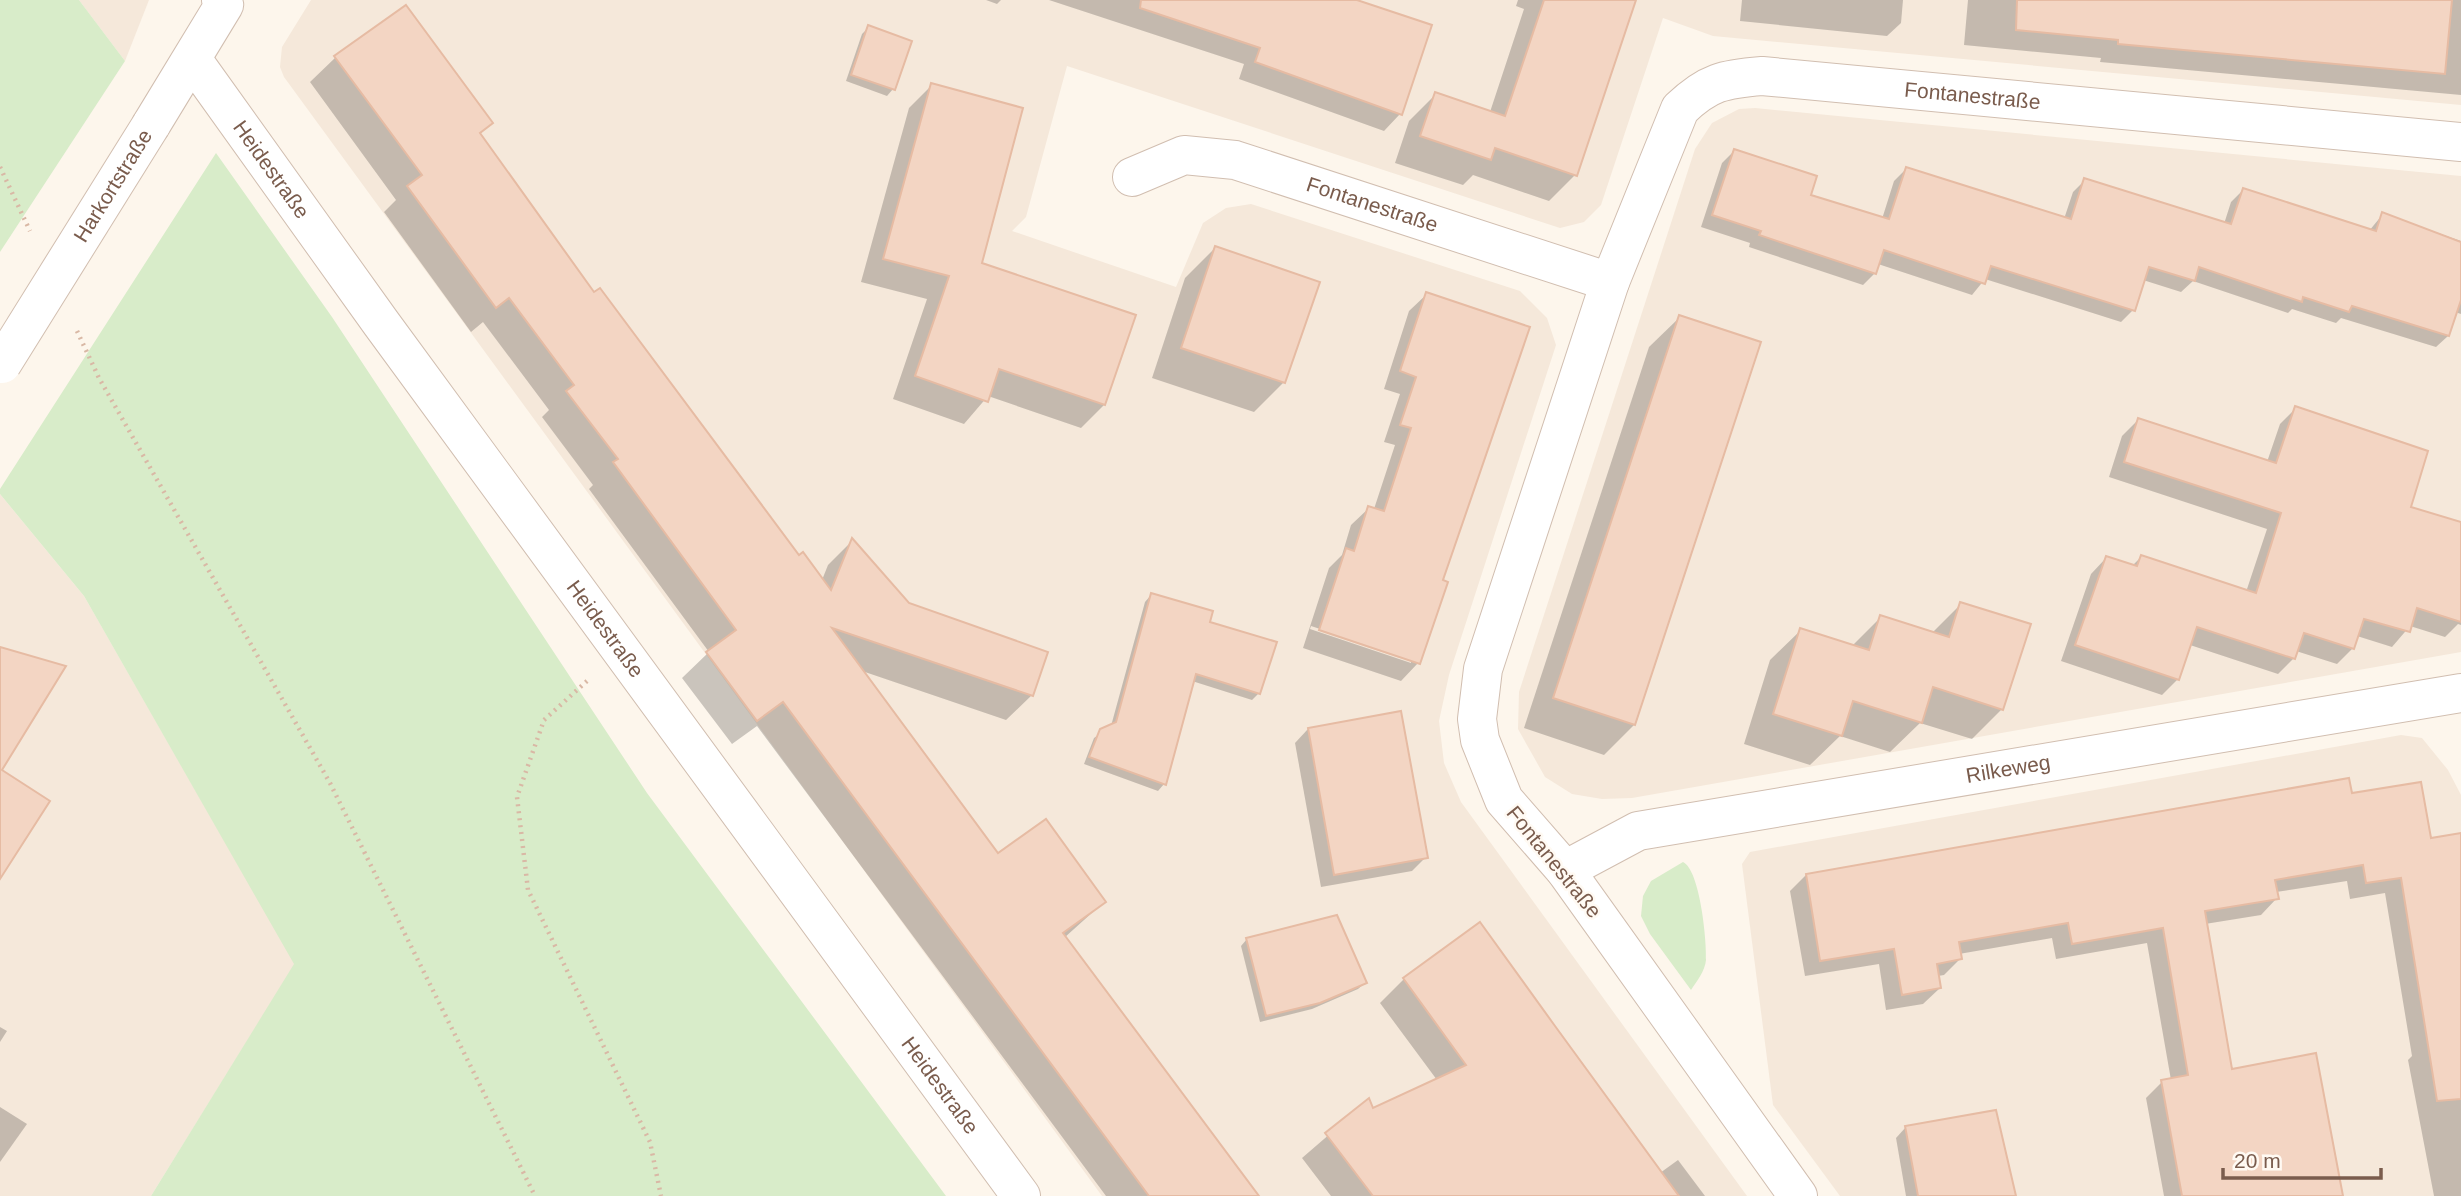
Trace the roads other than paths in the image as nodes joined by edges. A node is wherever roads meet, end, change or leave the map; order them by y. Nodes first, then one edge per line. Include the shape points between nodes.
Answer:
1 (224, 2) edge
2 (192, 59) junction
3 (2461, 142) edge
4 (1132, 177) dead end
5 (1610, 282) junction
6 (1, 365) edge
7 (2461, 693) edge
8 (1565, 870) junction
9 (1021, 1196) edge
10 (1798, 1196) edge

1 - 2 street, Harkortstraße
2 - 6 street, Harkortstraße, bridge
2 - 9 street, Heidestraße
3 - 5 street, Fontanestraße via 1762,76 1726,79 1700,90 1680,109
4 - 5 street, Fontanestraße via 1184,155 1235,160
5 - 8 street, Fontanestraße via 1483,669 1477,719 1480,740 1504,800
7 - 8 street, Rilkeweg via 1638,831
8 - 10 street, Fontanestraße

